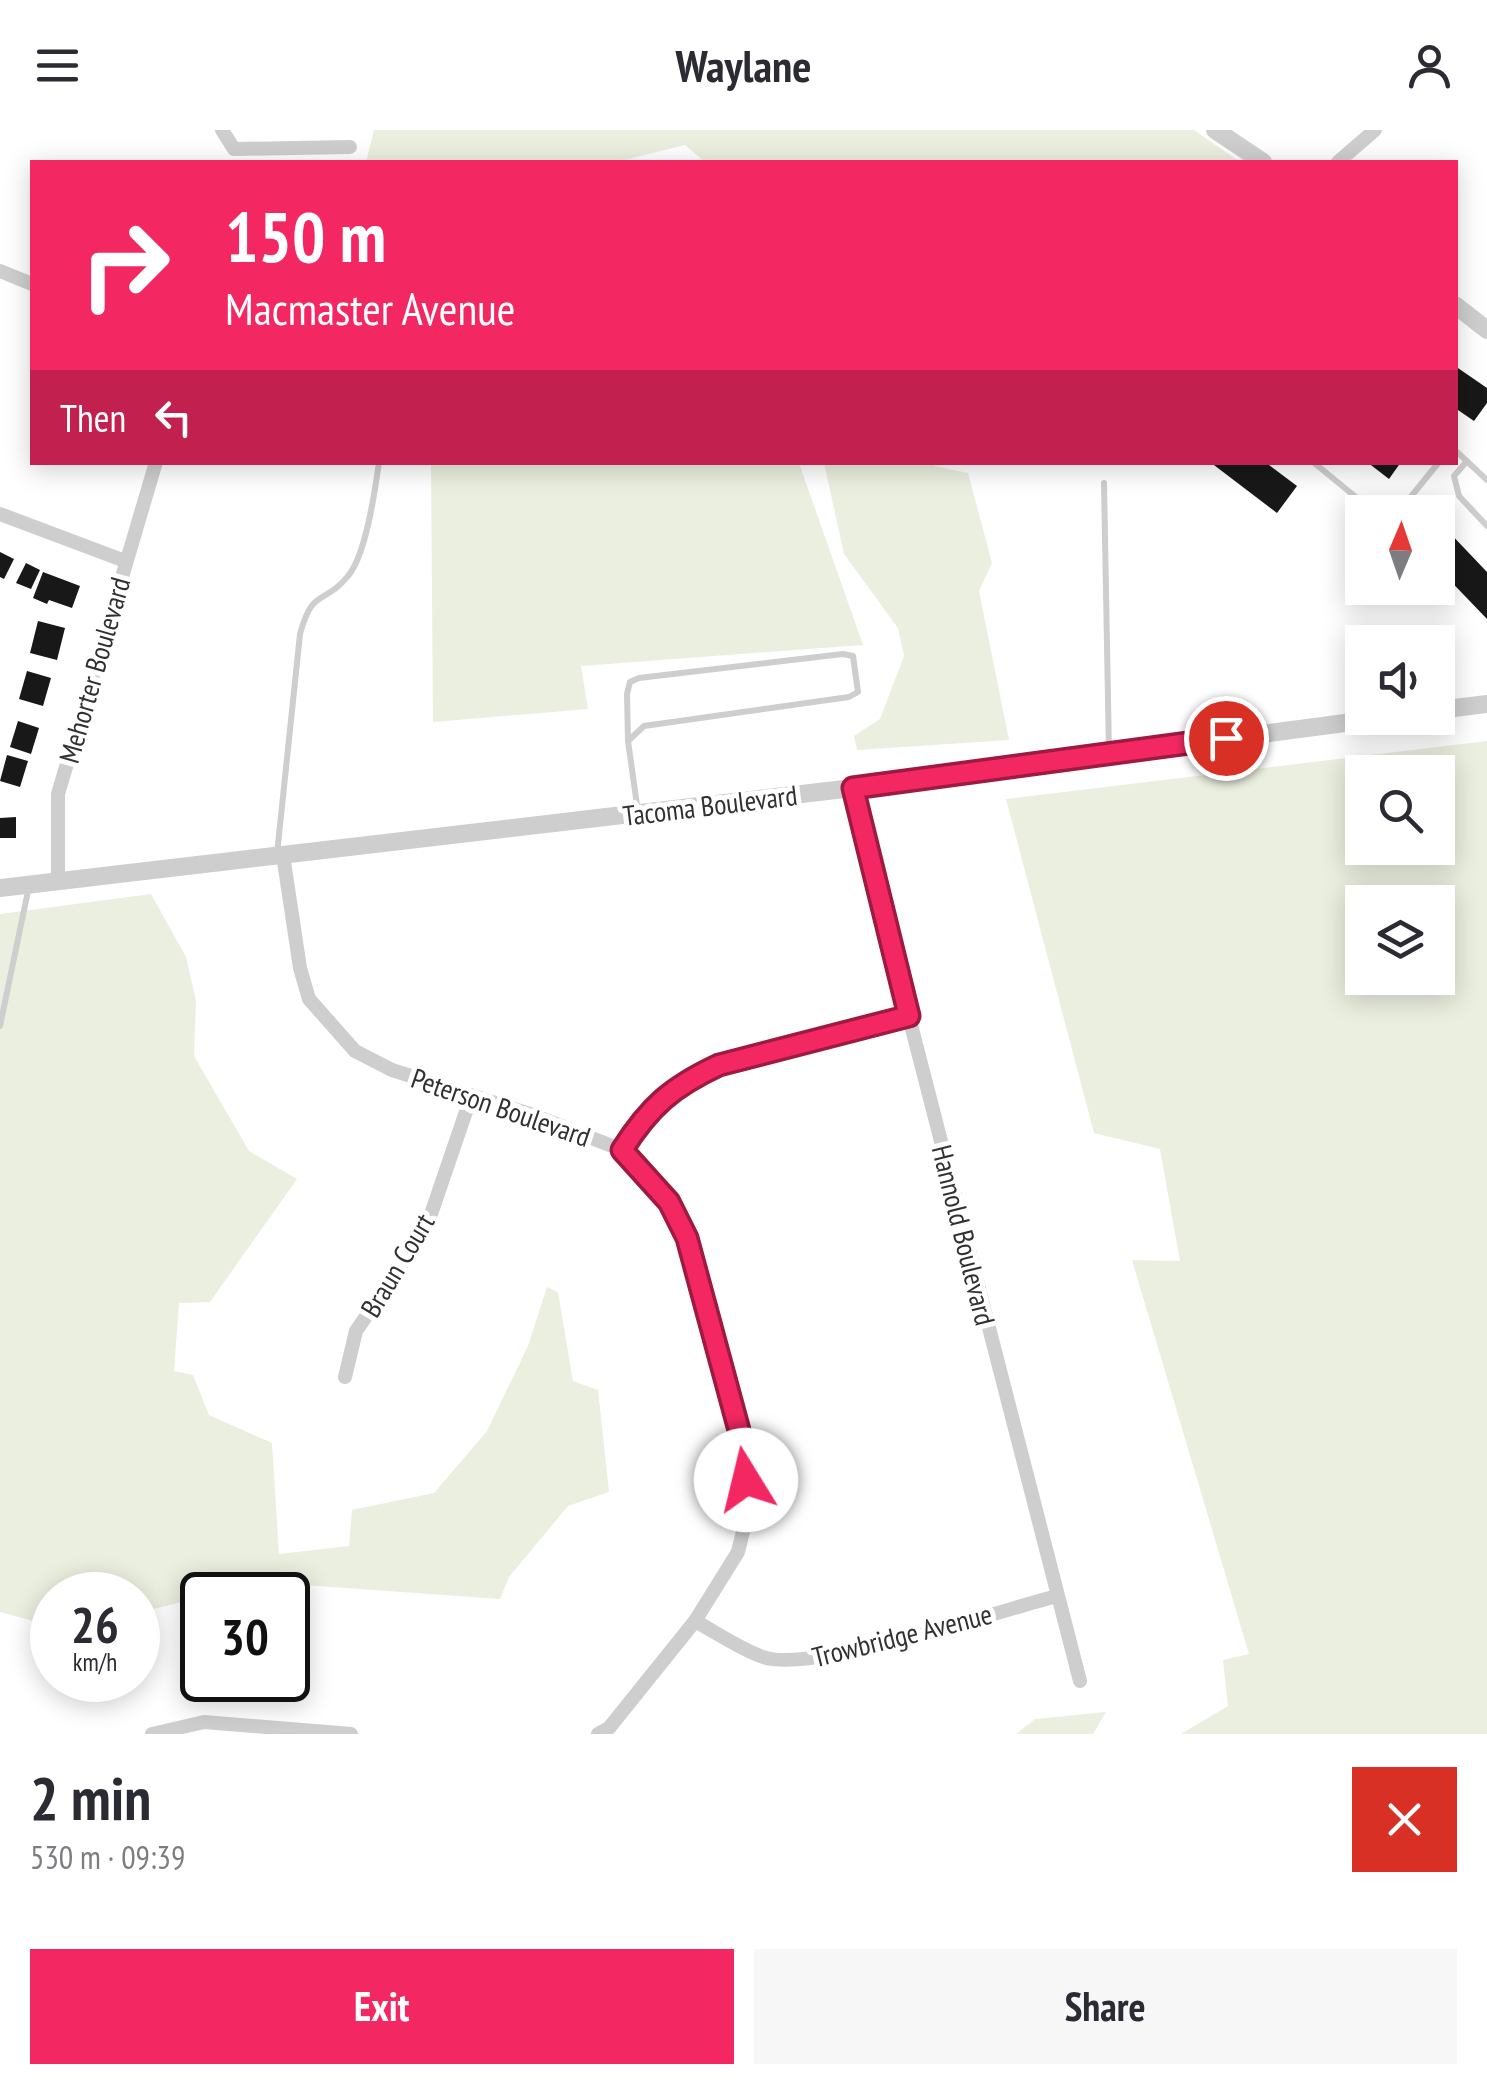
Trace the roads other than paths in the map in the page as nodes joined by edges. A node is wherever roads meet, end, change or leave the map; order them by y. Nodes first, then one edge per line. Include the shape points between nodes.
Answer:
1 (222, 130) edge
2 (1215, 130) edge
3 (1375, 130) edge
4 (350, 147) dead end
5 (235, 156) edge
6 (1261, 160) edge
7 (1340, 160) edge
8 (0, 271) edge
9 (30, 283) edge
10 (1458, 308) edge
11 (1487, 330) edge
12 (1458, 453) edge
13 (1467, 461) junction
14 (155, 465) edge
15 (379, 465) edge
16 (1317, 465) edge
17 (1436, 465) edge
18 (1487, 480) edge
19 (1104, 482) dead end
20 (0, 514) edge
21 (1487, 526) edge
22 (125, 561) junction
23 (1487, 704) edge
24 (1455, 708) edge
25 (1345, 723) edge
26 (628, 741) junction
27 (1109, 754) junction
28 (853, 788) junction
29 (638, 814) junction
30 (280, 855) junction
31 (58, 881) junction
32 (30, 884) junction
33 (0, 888) edge
34 (909, 1016) junction
35 (0, 1026) edge
36 (471, 1097) junction
37 (622, 1150) junction
38 (345, 1378) dead end
39 (1056, 1596) junction
40 (694, 1621) junction
41 (1080, 1681) dead end
42 (152, 1734) edge
43 (350, 1734) edge
44 (598, 1734) edge

1 - 5 street
2 - 6 street
3 - 7 street
4 - 5 street
8 - 9 street
10 - 11 street
12 - 13 lane
13 - 18 lane
13 - 21 lane via 1454,476 1459,496
14 - 22 street, Mehorter Boulevard
15 - 30 lane via 372,510 348,576 307,606
16 - 17 lane via 1368,507 1401,509
19 - 27 lane
20 - 22 street
22 - 31 street, Mehorter Boulevard via 58,794
23 - 24 street
25 - 27 street, Tacoma Boulevard
26 - 26 lane via 644,726 849,697 858,692 857,666 843,654 639,678 627,694
26 - 29 lane
27 - 28 street, Tacoma Boulevard
28 - 29 street, Tacoma Boulevard
28 - 34 street, Hannold Boulevard
29 - 30 street, Tacoma Boulevard
30 - 31 street, Tacoma Boulevard
30 - 36 street, Peterson Boulevard via 308,999 355,1052
31 - 32 street, Tacoma Boulevard
32 - 33 street, Tacoma Boulevard
32 - 35 lane
34 - 37 street via 693,1077 652,1107
34 - 39 street, Hannold Boulevard
36 - 37 street, Peterson Boulevard
36 - 38 street, Braun Court via 430,1217 356,1332
37 - 40 street, Peterson Boulevard via 669,1202 687,1238 743,1445 747,1516 738,1552
39 - 40 street, Trowbridge Avenue via 796,1661 764,1658
39 - 41 street, Hannold Boulevard
40 - 44 street, Peterson Boulevard
42 - 43 street via 204,1722

